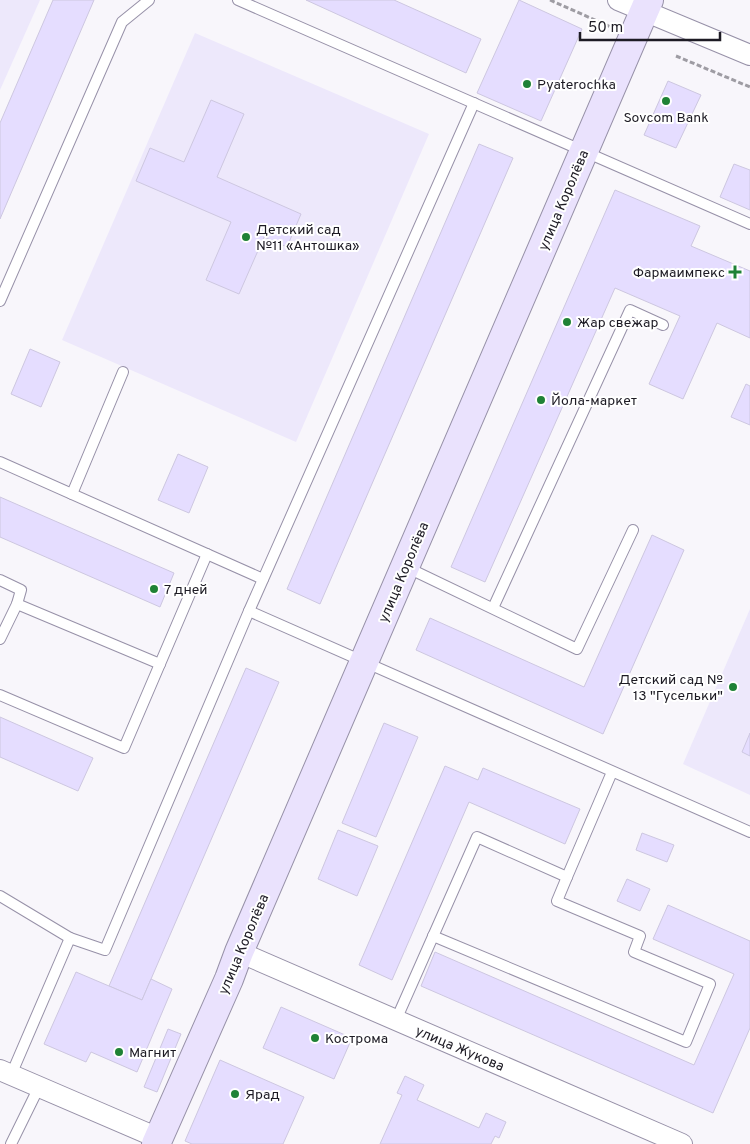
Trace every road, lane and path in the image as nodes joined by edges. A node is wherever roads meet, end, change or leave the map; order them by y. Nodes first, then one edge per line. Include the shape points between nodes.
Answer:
1 (149, 0) edge
2 (238, 0) edge
3 (550, 0) edge
4 (618, 0) edge
5 (646, 6) edge
6 (613, 28) dead end
7 (750, 55) edge
8 (676, 56) dead end
9 (750, 87) edge
10 (474, 103) junction
11 (584, 152) junction
12 (750, 224) edge
13 (0, 301) edge
14 (663, 325) dead end
15 (123, 372) dead end
16 (0, 462) edge
17 (72, 494) junction
18 (633, 530) dead end
19 (207, 554) junction
20 (405, 567) junction
21 (263, 579) junction
22 (0, 580) edge
23 (17, 604) junction
24 (493, 608) junction
25 (249, 611) junction
26 (0, 639) edge
27 (364, 662) junction
28 (160, 664) junction
29 (0, 695) edge
30 (612, 772) junction
31 (750, 832) edge
32 (567, 876) junction
33 (0, 896) edge
34 (433, 936) junction
35 (70, 938) junction
36 (239, 952) junction
37 (396, 1020) junction
38 (6, 1072) edge
39 (39, 1087) junction
40 (157, 1141) edge
41 (11, 1144) edge
42 (682, 1144) edge

1 - 13 lane via 122,22
2 - 10 lane
3 - 6 path
4 - 5 street
5 - 7 street
5 - 11 street, улица Королёва
8 - 9 path
10 - 11 lane
10 - 21 lane
11 - 12 lane
11 - 20 street, улица Королёва
14 - 24 lane via 630,310
15 - 17 lane
16 - 17 lane
17 - 19 lane
18 - 24 lane via 577,649
19 - 21 lane
19 - 28 lane
20 - 24 lane
20 - 27 street, улица Королёва
21 - 25 lane
22 - 23 lane via 21,590
23 - 26 lane
23 - 28 lane
25 - 27 lane
25 - 35 lane via 105,950
27 - 30 lane
27 - 36 street, улица Королёва
28 - 29 lane via 124,748
30 - 31 lane
30 - 32 lane
32 - 34 lane via 477,837
32 - 34 lane via 557,901 640,936 634,952 710,984 686,1042
33 - 35 lane
34 - 37 lane
35 - 38 lane
36 - 37 street, улица Жукова
36 - 40 street, улица Королёва
37 - 42 street, улица Жукова
38 - 39 street
39 - 40 street
39 - 41 lane

